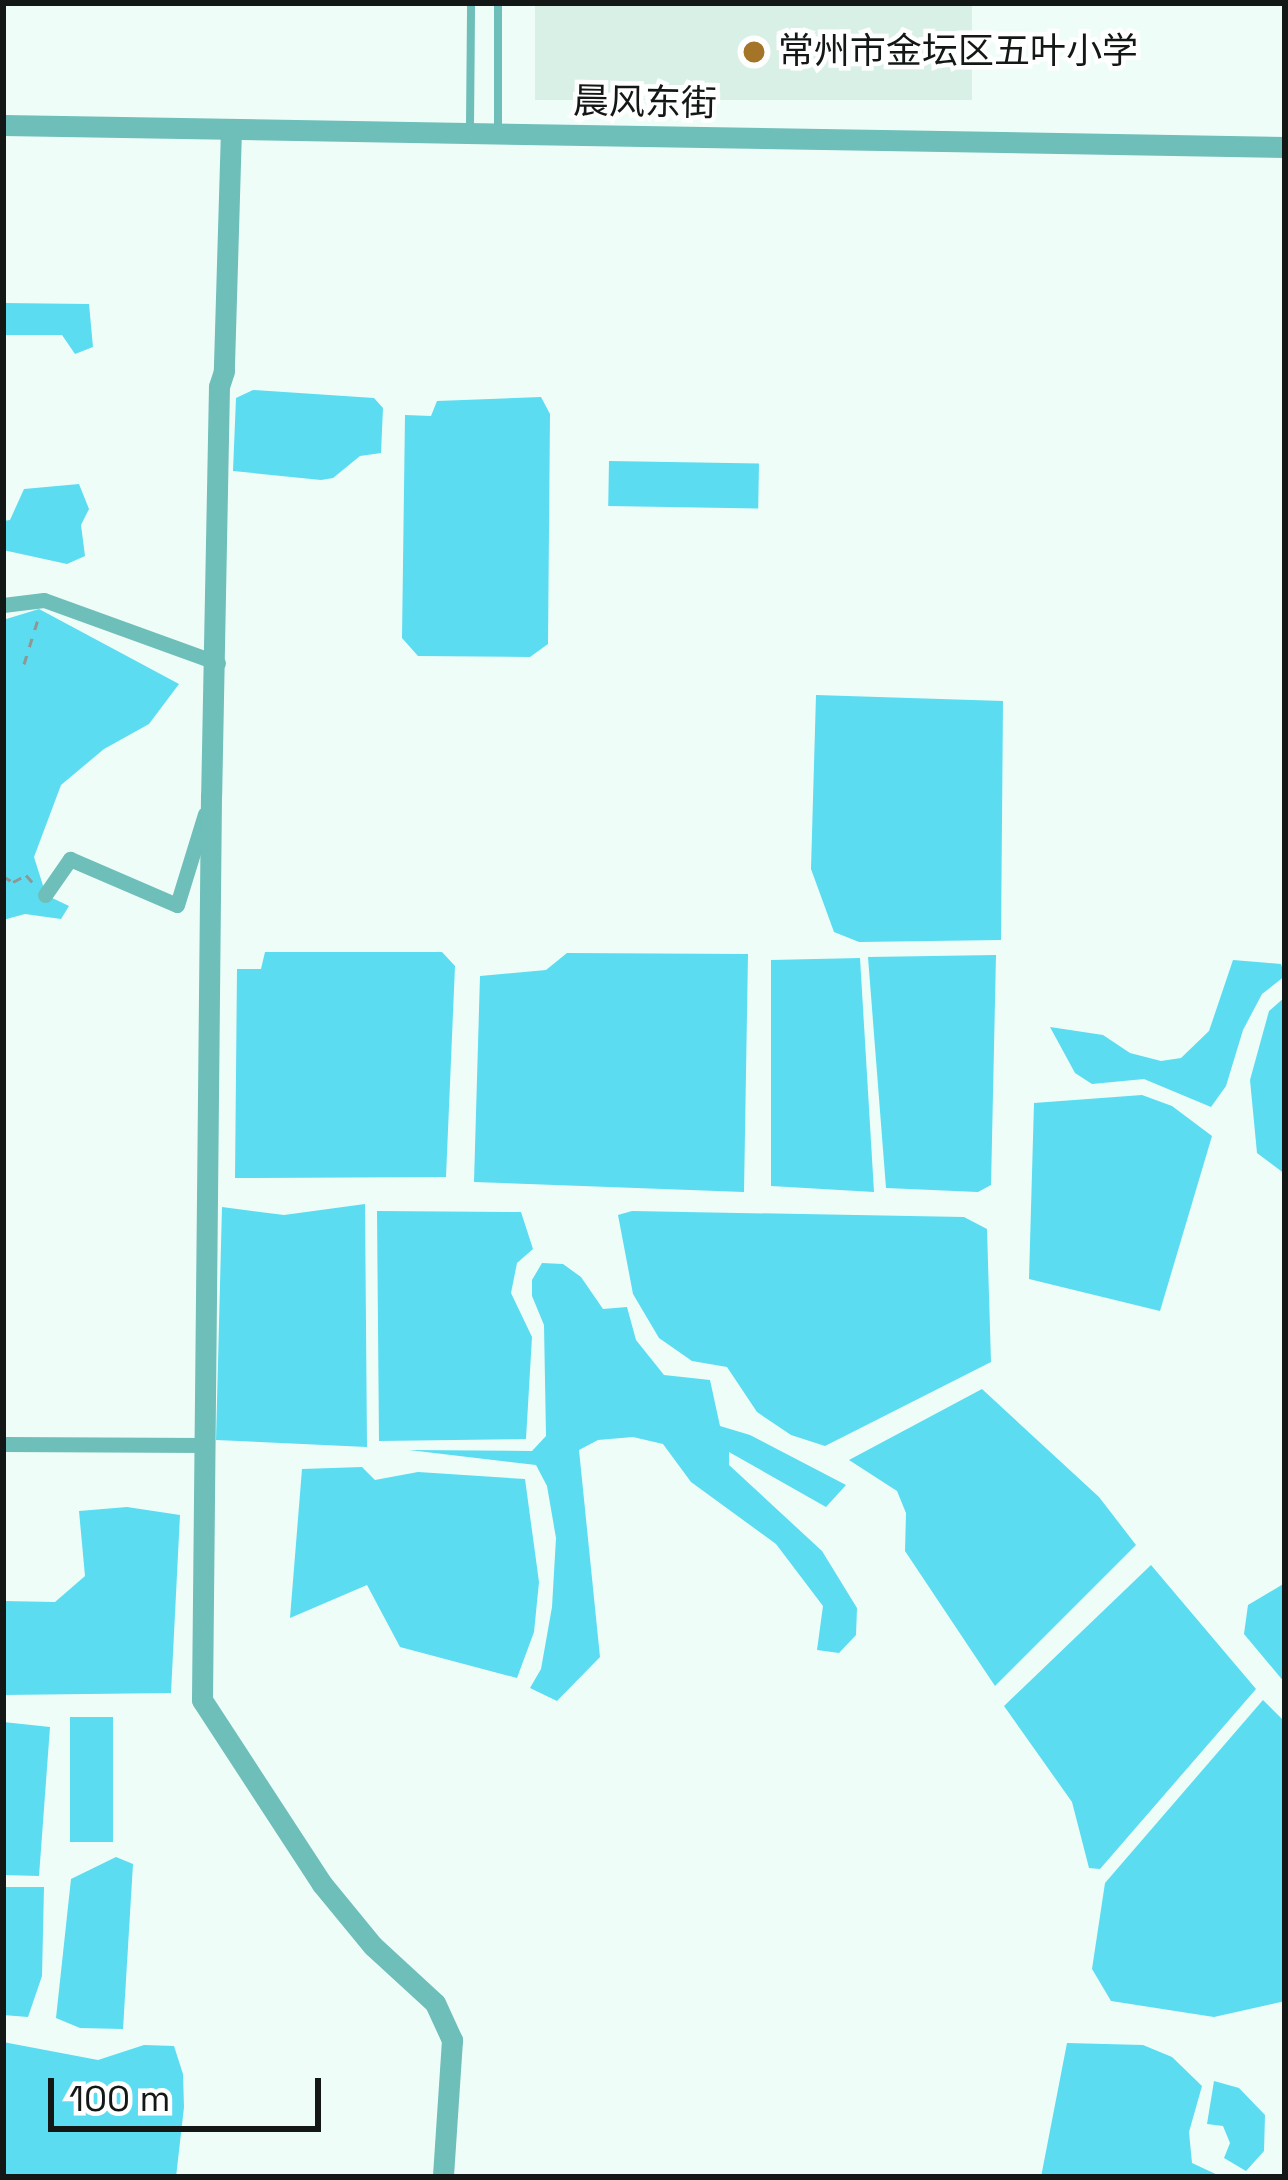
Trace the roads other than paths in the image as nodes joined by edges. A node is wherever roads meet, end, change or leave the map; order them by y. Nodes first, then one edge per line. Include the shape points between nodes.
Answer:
1 (471, 3) edge
2 (498, 3) edge
3 (3, 124) edge
4 (231, 129) junction
5 (470, 133) junction
6 (498, 133) junction
7 (1285, 147) edge
8 (3, 605) edge
9 (218, 663) junction
10 (211, 795) junction
11 (45, 895) road end
12 (3, 1444) edge
13 (205, 1445) junction
14 (443, 2177) edge

1 - 5 lane
2 - 6 lane
3 - 4 street, 晨风东街
4 - 5 street, 晨风东街
4 - 9 street
5 - 6 street, 晨风东街
6 - 7 street, 晨风东街
8 - 9 street via 44,600
9 - 10 street
10 - 11 street via 177,905 70,860
10 - 13 street
12 - 13 street
13 - 14 street via 202,1700 322,1884 435,2003 452,2040

